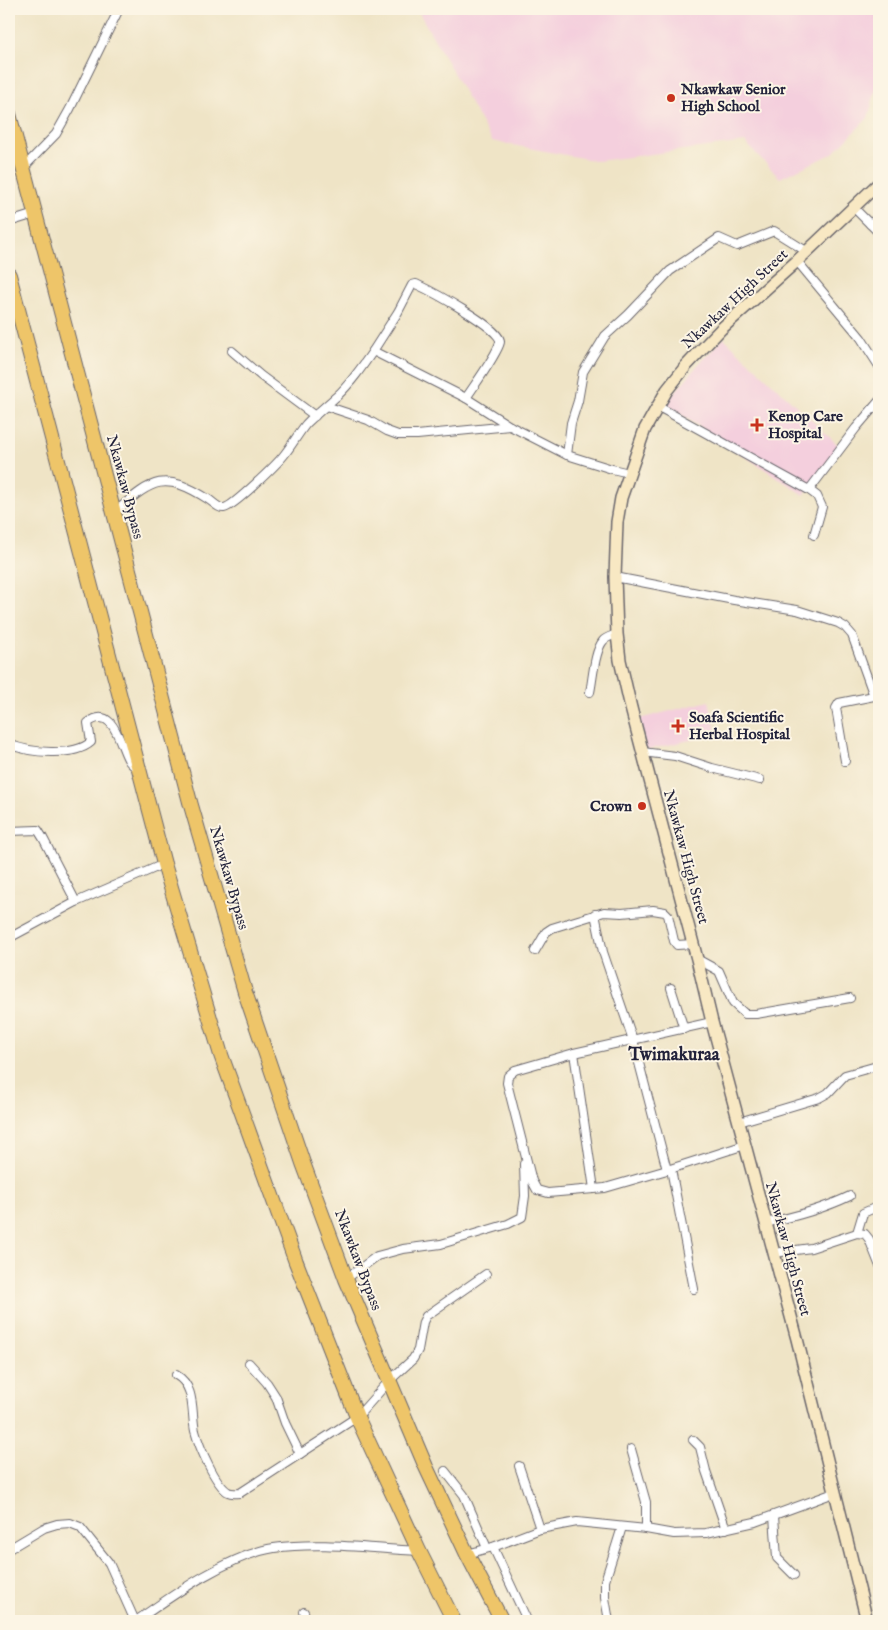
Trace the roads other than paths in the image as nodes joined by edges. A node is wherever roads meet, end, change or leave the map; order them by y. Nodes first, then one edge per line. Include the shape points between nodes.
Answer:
1 (119, 9) edge
2 (9, 114) edge
3 (24, 167) junction
4 (879, 183) edge
5 (854, 208) junction
6 (34, 214) junction
7 (879, 217) edge
8 (9, 222) edge
9 (870, 224) junction
10 (879, 233) edge
11 (806, 251) junction
12 (797, 261) junction
13 (9, 275) edge
14 (232, 351) dead end
15 (373, 351) junction
16 (879, 366) edge
17 (466, 398) junction
18 (879, 401) edge
19 (326, 406) junction
20 (657, 406) junction
21 (315, 416) junction
22 (510, 426) junction
23 (567, 455) junction
24 (629, 473) junction
25 (810, 490) junction
26 (115, 512) junction
27 (814, 536) dead end
28 (615, 577) junction
29 (617, 634) junction
30 (590, 692) dead end
31 (877, 696) edge
32 (9, 744) edge
33 (642, 752) junction
34 (845, 761) dead end
35 (140, 770) junction
36 (760, 780) dead end
37 (9, 831) edge
38 (164, 864) junction
39 (76, 902) junction
40 (596, 914) junction
41 (9, 938) edge
42 (693, 944) junction
43 (535, 951) dead end
44 (697, 959) junction
45 (672, 988) dead end
46 (850, 998) dead end
47 (712, 1022) junction
48 (684, 1028) junction
49 (633, 1040) junction
50 (574, 1053) junction
51 (877, 1066) dead end
52 (739, 1122) junction
53 (744, 1145) junction
54 (523, 1150) junction
55 (669, 1170) junction
56 (594, 1189) junction
57 (850, 1196) dead end
58 (879, 1206) edge
59 (765, 1223) junction
60 (857, 1233) junction
61 (774, 1253) junction
62 (879, 1264) edge
63 (486, 1274) dead end
64 (346, 1279) junction
65 (694, 1289) dead end
66 (249, 1363) dead end
67 (176, 1375) dead end
68 (389, 1381) junction
69 (358, 1417) junction
70 (694, 1440) dead end
71 (632, 1449) dead end
72 (300, 1454) junction
73 (519, 1466) dead end
74 (445, 1471) dead end
75 (834, 1493) junction
76 (774, 1516) junction
77 (622, 1527) junction
78 (540, 1529) junction
79 (646, 1529) junction
80 (726, 1529) junction
81 (490, 1548) junction
82 (9, 1549) edge
83 (419, 1551) junction
84 (467, 1554) junction
85 (794, 1575) dead end
86 (304, 1612) dead end
87 (528, 1620) edge
88 (135, 1621) edge
89 (307, 1621) edge
90 (454, 1621) edge
91 (502, 1621) edge
92 (608, 1621) edge
93 (866, 1621) edge

1 - 3 street via 56,134
2 - 3 highway, Nkawkaw Bypass
3 - 6 highway, Nkawkaw Bypass
4 - 5 main road, Nkawkaw High Street
5 - 9 street
5 - 11 main road, Nkawkaw High Street
6 - 8 street
6 - 26 highway, Nkawkaw Bypass
7 - 9 street
9 - 10 street
11 - 12 main road, Nkawkaw High Street
11 - 23 street via 774,231 737,246 719,238 670,271 609,331 587,365 571,423
12 - 16 street via 861,338
12 - 20 main road, Nkawkaw High Street via 702,348
13 - 35 highway
14 - 21 street
15 - 17 street
15 - 17 street via 412,285 416,284 473,316 500,338 494,354
15 - 19 street
17 - 22 street
18 - 25 street
19 - 21 street
19 - 22 street via 368,420 398,435
20 - 24 main road, Nkawkaw High Street
20 - 25 street
21 - 26 street via 284,456 228,507 220,508 183,486 165,482 149,486
22 - 23 street
23 - 24 street
24 - 28 main road, Nkawkaw High Street via 617,522
25 - 27 street via 822,507
26 - 64 highway, Nkawkaw Bypass via 190,802 245,992
28 - 29 main road, Nkawkaw High Street
28 - 31 street via 797,610 838,623 852,635
29 - 30 street via 607,637 598,650
29 - 33 main road, Nkawkaw High Street
31 - 34 street via 839,703 836,708
32 - 35 street via 38,752 85,747 91,742 88,723 99,718 107,720 116,729 129,763
33 - 36 street via 675,756
33 - 42 main road, Nkawkaw High Street
35 - 38 highway
37 - 39 street via 38,830
38 - 39 street
38 - 69 highway via 221,1055 296,1262
39 - 41 street
40 - 42 street via 665,912 674,941 678,945
40 - 43 street via 549,929
40 - 49 street via 603,952
42 - 44 main road, Nkawkaw High Street
44 - 46 street via 719,971 733,1003 745,1014
44 - 47 main road, Nkawkaw High Street
45 - 48 street
47 - 48 street
47 - 52 main road, Nkawkaw High Street
48 - 49 street
49 - 50 street
49 - 55 street
50 - 54 street via 515,1070 508,1076
50 - 56 street
51 - 52 street via 845,1075 819,1098
52 - 53 main road, Nkawkaw High Street
53 - 55 street
53 - 59 main road, Nkawkaw High Street
54 - 56 street via 538,1190 548,1193
54 - 64 street via 525,1196 522,1217 441,1244 377,1256
55 - 56 street
55 - 65 street
57 - 59 street via 793,1217
58 - 60 street via 864,1213
59 - 61 main road, Nkawkaw High Street
60 - 61 street via 811,1248
60 - 62 street via 866,1234
61 - 75 main road, Nkawkaw High Street
63 - 68 street via 426,1316 413,1359
64 - 68 highway, Nkawkaw Bypass
66 - 72 street via 276,1398
67 - 72 street via 189,1390 200,1446 214,1475 230,1493 240,1493
68 - 69 street
68 - 84 highway, Nkawkaw Bypass
69 - 72 street
69 - 83 highway
70 - 80 street via 700,1447
71 - 79 street via 646,1502
73 - 78 street
74 - 81 street via 464,1495
75 - 76 street
75 - 93 main road, Nkawkaw High Street
76 - 80 street
76 - 85 street via 778,1558
77 - 78 street via 577,1522
77 - 79 street
77 - 92 street via 605,1581
78 - 81 street
79 - 80 street via 691,1534
81 - 84 street
81 - 87 street
82 - 88 street via 44,1528 70,1523 80,1526 108,1563
83 - 88 street via 324,1546 272,1548 231,1563 174,1594
83 - 90 highway
84 - 91 highway, Nkawkaw Bypass
86 - 89 street

